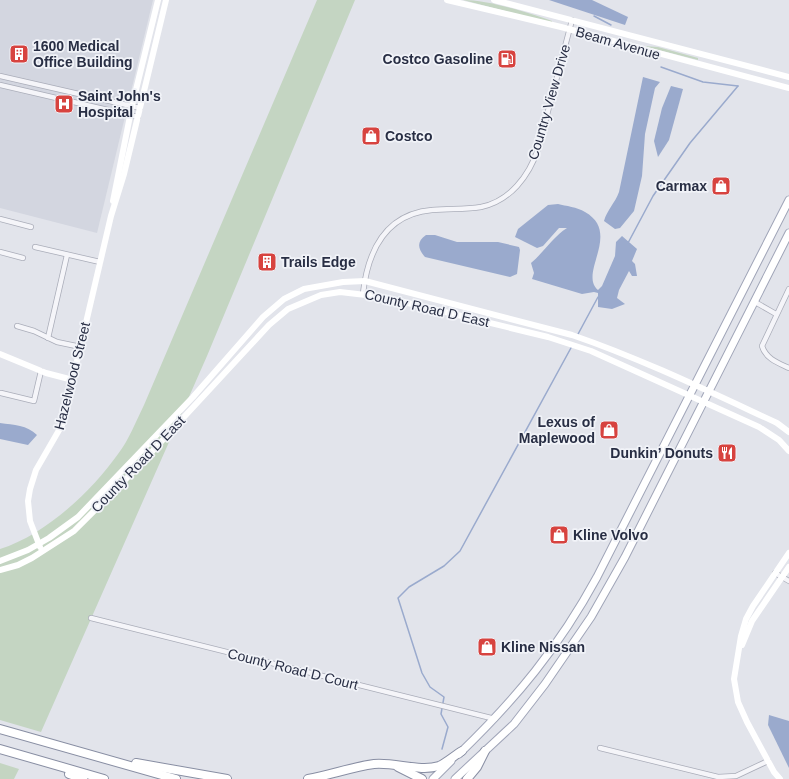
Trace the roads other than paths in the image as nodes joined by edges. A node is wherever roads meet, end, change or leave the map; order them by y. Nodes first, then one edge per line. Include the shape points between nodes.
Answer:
1 (158, 0) edge
2 (166, 0) edge
3 (447, 0) edge
4 (494, 0) edge
5 (572, 20) junction
6 (569, 29) junction
7 (0, 76) edge
8 (789, 76) edge
9 (0, 85) edge
10 (789, 88) edge
11 (132, 106) junction
12 (140, 108) junction
13 (130, 115) junction
14 (138, 117) junction
15 (789, 200) edge
16 (111, 216) junction
17 (0, 219) edge
18 (31, 227) dead end
19 (789, 233) edge
20 (35, 247) dead end
21 (0, 252) edge
22 (68, 255) junction
23 (23, 258) dead end
24 (100, 262) junction
25 (365, 281) junction
26 (789, 289) edge
27 (364, 293) junction
28 (754, 302) junction
29 (776, 314) junction
30 (16, 326) dead end
31 (48, 338) junction
32 (80, 347) junction
33 (0, 354) edge
34 (789, 368) edge
35 (41, 371) junction
36 (73, 380) junction
37 (694, 386) junction
38 (709, 392) junction
39 (1, 393) edge
40 (689, 396) junction
41 (704, 402) junction
42 (789, 432) edge
43 (789, 450) edge
44 (39, 544) junction
45 (42, 552) junction
46 (789, 553) edge
47 (0, 561) edge
48 (789, 567) edge
49 (0, 570) edge
50 (775, 573) junction
51 (782, 577) junction
52 (789, 581) edge
53 (92, 618) dead end
54 (739, 654) junction
55 (495, 719) junction
56 (0, 729) edge
57 (600, 748) dead end
58 (0, 749) edge
59 (462, 751) junction
60 (485, 751) junction
61 (22, 755) junction
62 (94, 756) junction
63 (768, 761) junction
64 (386, 763) junction
65 (83, 779) edge
66 (104, 779) edge
67 (176, 779) edge
68 (228, 779) edge
69 (308, 779) edge
70 (422, 779) edge
71 (433, 779) edge
72 (455, 779) edge
73 (467, 779) edge
74 (780, 779) edge

1 - 11 street, Hazelwood Street
2 - 12 street, Hazelwood Street
3 - 6 street, Beam Avenue
4 - 5 street, Beam Avenue
5 - 6 street, Country View Drive
5 - 8 street, Beam Avenue
6 - 10 street, Beam Avenue
6 - 25 street, Country View Drive via 538,149 534,161 520,183 511,192 482,206 419,212 390,226 374,249
7 - 11 street
9 - 13 street
11 - 12 street
11 - 13 street, Hazelwood Street
12 - 14 street, Hazelwood Street
13 - 14 street
13 - 16 street, Hazelwood Street
14 - 16 street, Hazelwood Street
15 - 37 main road
16 - 24 street, Hazelwood Street
17 - 18 street
19 - 28 main road
20 - 22 street
21 - 23 street
22 - 24 street
22 - 31 street
24 - 32 street, Hazelwood Street
25 - 27 street, Country View Drive
25 - 37 street, County Road D East via 572,335
25 - 44 street, County Road D East via 319,285 284,299 263,317 102,493 78,517
26 - 29 street
27 - 40 street, County Road D East via 524,330 568,343 601,355
27 - 45 street, County Road D East via 340,292 321,295 288,309 269,324 135,470 74,531
28 - 29 street
28 - 38 main road
29 - 34 street via 762,346 769,358
30 - 31 street
31 - 32 street
32 - 36 street, Hazelwood Street
33 - 35 street
35 - 36 street
35 - 39 street via 34,401
36 - 44 street, Hazelwood Street via 62,425 36,470 30,489 30,520
37 - 38 street, County Road D East
37 - 40 main road
38 - 41 main road
38 - 42 street, County Road D East via 777,423
40 - 41 street, County Road D East
40 - 55 main road via 578,611 545,661
41 - 43 street, County Road D East via 759,427
41 - 60 main road via 625,558 591,617 520,716
44 - 45 street, Hazelwood Street
44 - 47 street, County Road D East
45 - 49 street, County Road D East via 18,565
46 - 50 street
48 - 51 street
50 - 51 street
50 - 54 street via 746,619 740,636
51 - 52 street
51 - 54 street via 752,621
53 - 55 street, County Road D Court
54 - 63 street via 734,679 738,702
55 - 59 main road
56 - 62 highway
57 - 63 street via 718,777 736,776
58 - 61 highway
59 - 64 highway via 441,765 428,768
59 - 71 main road
60 - 72 main road
60 - 73 highway
61 - 65 highway
61 - 66 highway
62 - 67 highway
62 - 68 highway
63 - 74 street
64 - 69 highway via 365,765
64 - 70 highway

